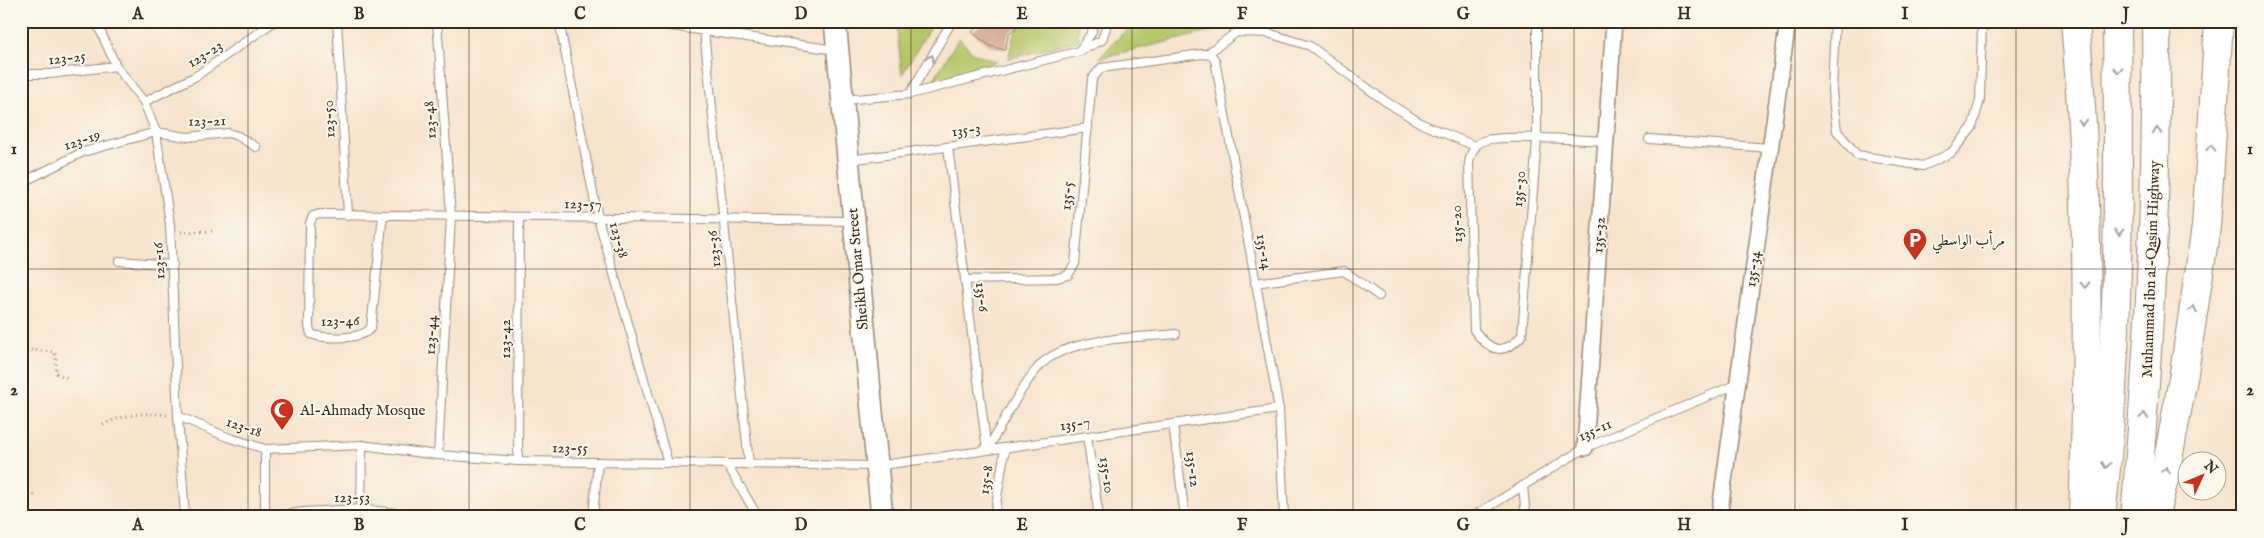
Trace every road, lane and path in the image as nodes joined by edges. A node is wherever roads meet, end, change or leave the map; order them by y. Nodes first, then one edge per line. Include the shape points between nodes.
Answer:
1 (96, 21) edge
2 (275, 21) edge
3 (337, 21) edge
4 (437, 21) edge
5 (559, 21) edge
6 (637, 21) edge
7 (835, 21) edge
8 (952, 21) edge
9 (1093, 21) edge
10 (1108, 21) edge
11 (1537, 21) edge
12 (1614, 21) edge
13 (1788, 21) edge
14 (1835, 21) edge
15 (1982, 21) edge
16 (2075, 21) edge
17 (2117, 21) edge
18 (2156, 21) edge
19 (2219, 21) edge
20 (704, 31) junction
21 (837, 51) junction
22 (1080, 51) junction
23 (1207, 54) junction
24 (116, 66) junction
25 (21, 74) edge
26 (910, 94) junction
27 (842, 100) junction
28 (144, 102) junction
29 (1088, 128) junction
30 (156, 132) junction
31 (1537, 139) junction
32 (1649, 139) dead end
33 (1605, 141) junction
34 (948, 146) junction
35 (1475, 146) junction
36 (256, 147) dead end
37 (1770, 148) junction
38 (847, 160) junction
39 (21, 183) edge
40 (348, 215) junction
41 (383, 215) junction
42 (313, 216) joint
43 (451, 216) junction
44 (519, 217) junction
45 (598, 218) junction
46 (725, 220) junction
47 (853, 221) junction
48 (171, 232) junction
49 (215, 232) dead end
50 (119, 262) dead end
51 (173, 266) junction
52 (966, 280) junction
53 (1255, 283) junction
54 (1379, 296) dead end
55 (1176, 334) dead end
56 (1503, 348) joint
57 (21, 349) edge
58 (70, 379) dead end
59 (1737, 384) junction
60 (1279, 409) junction
61 (178, 416) junction
62 (1173, 424) junction
63 (103, 425) dead end
64 (1087, 436) junction
65 (362, 445) junction
66 (1005, 448) junction
67 (1585, 448) junction
68 (265, 449) junction
69 (988, 450) junction
70 (438, 455) junction
71 (518, 460) junction
72 (598, 462) junction
73 (668, 463) junction
74 (727, 464) junction
75 (749, 464) junction
76 (876, 466) junction
77 (1524, 486) junction
78 (35, 494) dead end
79 (21, 504) edge
80 (361, 509) junction
81 (185, 517) edge
82 (266, 517) edge
83 (273, 517) edge
84 (431, 517) edge
85 (593, 517) edge
86 (758, 517) edge
87 (882, 517) edge
88 (994, 517) edge
89 (1099, 517) edge
90 (1185, 517) edge
91 (1284, 517) edge
92 (1472, 517) edge
93 (1526, 517) edge
94 (1719, 517) edge
95 (2083, 517) edge
96 (2101, 517) edge
97 (2136, 517) edge
98 (2154, 517) edge

1 - 24 lane, 123-16
2 - 28 lane, 123-23 via 196,76
3 - 40 lane, 123-50
4 - 43 lane, 123-48
5 - 45 lane, 123-38
6 - 20 lane
7 - 21 street, Sheikh Omar Street
26 -> 8 lane
9 - 22 lane via 1092,32
10 - 22 lane via 1102,40
11 - 31 lane, 135-30
12 - 33 street, 135-32
13 - 37 street, 135-34
14 - 15 lane via 1832,92 1837,131 1857,155 1923,166 1951,153 1972,128 1980,100
16 -> 95 highway via 2080,86 2086,348
17 -> 96 highway via 2119,237 2110,423
97 -> 18 highway, Muhammad ibn al-Qasim Highway via 2154,235
98 -> 19 highway via 2183,379 2206,227
20 - 21 lane
20 - 46 lane, 123-36
21 - 27 street, Sheikh Omar Street
22 - 26 lane
23 - 29 lane, 135-5 via 1101,68 1092,80
23 - 35 lane via 1237,32 1268,33 1310,46 1422,124
23 - 53 lane, 135-14 via 1215,60
24 - 25 lane, 123-25
24 - 28 lane, 123-16
26 - 27 lane
27 - 38 street, Sheikh Omar Street
28 - 30 lane, 123-16
29 - 34 lane, 135-3
29 - 52 lane, 135-5 via 1075,264 1068,275
30 - 36 lane, 123-21 via 187,137 228,133
30 - 39 lane, 123-19 via 83,152
30 - 48 lane, 123-16
31 - 33 lane
31 - 35 lane via 1484,140
31 - 56 lane, 135-30 via 1522,335 1515,344
32 - 37 lane
33 - 67 street, 135-32
34 - 38 lane, 135-3
34 - 52 lane, 135-6
35 - 56 lane, 135-20 via 1469,163 1474,330 1484,344
37 - 59 street, 135-34
38 - 47 street, Sheikh Omar Street
40 - 41 lane, 123-57
40 - 42 lane, 123-57
41 - 42 lane, 123-46 via 371,328 367,334 359,336 319,338 311,334 309,327 310,223
41 - 43 lane, 123-57
43 - 44 lane, 123-57
43 - 70 lane, 123-44
44 - 45 lane, 123-57
44 - 71 lane, 123-42
45 - 46 lane, 123-57
45 - 73 lane, 123-38
46 - 47 lane, 123-57
46 - 75 lane, 123-36
47 - 76 street, Sheikh Omar Street
48 - 49 path
48 - 51 lane, 123-16
50 - 51 lane
51 - 61 lane, 123-16
52 - 69 lane, 135-6
53 - 54 lane via 1344,271
53 - 60 lane, 135-14
55 - 69 lane via 1086,344 1062,350 1044,361 1020,394
57 - 58 path via 54,352 56,373
59 - 67 lane, 135-11
59 - 94 street, 135-34
60 - 62 lane, 135-7
60 - 91 lane, 135-14
61 - 63 path via 145,413 118,417
61 - 68 lane, 123-18
61 - 81 lane, 123-16
62 - 64 lane, 135-7
62 - 90 lane, 135-12
64 - 66 lane, 135-7
64 - 89 lane, 135-10
65 - 68 lane, 123-55
65 - 70 lane, 123-55
65 - 80 lane
66 - 69 lane, 135-7
66 - 88 lane, 135-8
67 - 77 lane, 135-11
68 - 82 lane, 123-18
69 - 76 lane, 135-7
70 - 71 lane, 123-55
71 - 72 lane, 123-55
72 - 73 lane, 123-55
72 - 85 lane
73 - 74 lane, 123-55
74 - 75 lane, 123-55
74 - 86 lane
75 - 76 lane, 123-55
76 - 87 street, Sheikh Omar Street
77 - 92 lane, 135-11
77 - 93 lane
78 - 79 path
80 - 83 lane, 123-53
80 - 84 lane, 123-53

